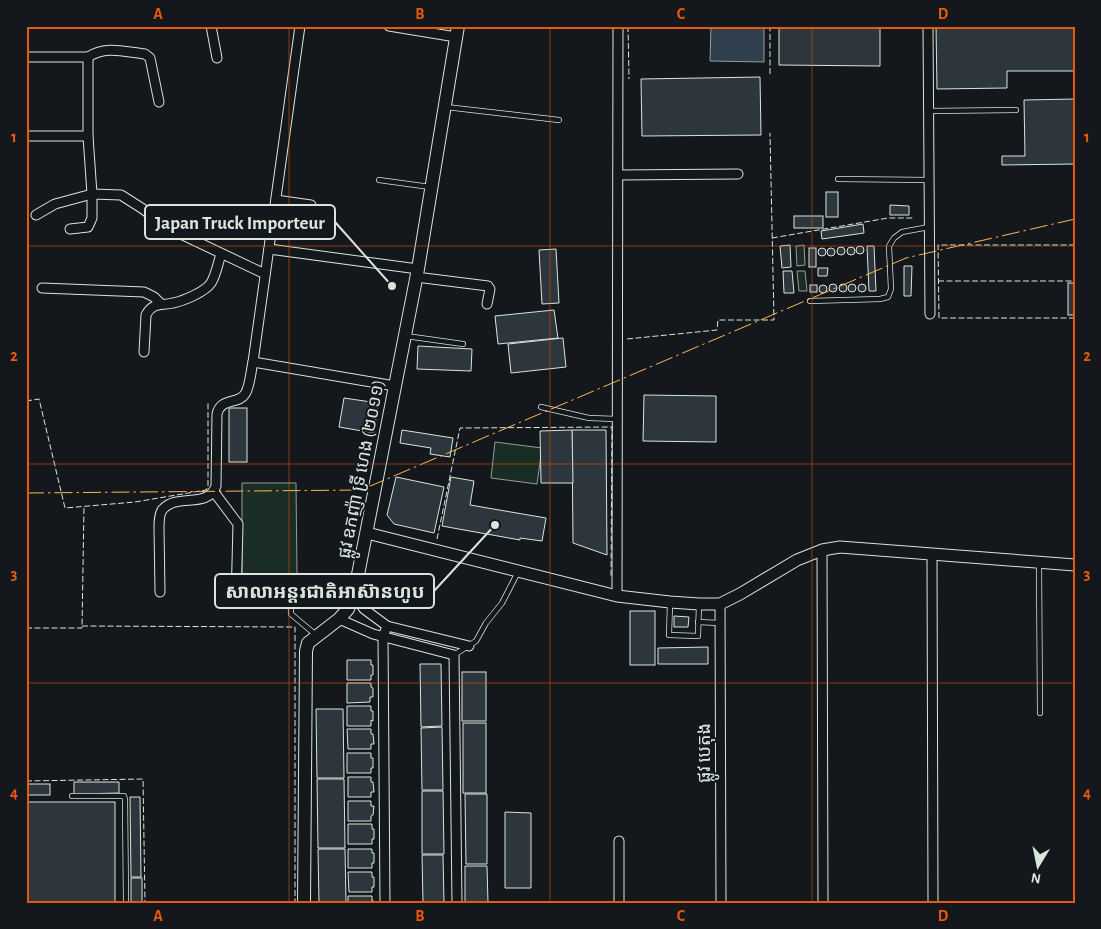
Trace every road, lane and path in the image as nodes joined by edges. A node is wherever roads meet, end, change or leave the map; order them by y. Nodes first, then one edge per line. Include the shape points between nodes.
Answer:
1 (210, 26) edge
2 (300, 26) edge
3 (389, 26) edge
4 (618, 26) edge
5 (928, 26) edge
6 (457, 32) edge
7 (88, 56) junction
8 (26, 57) edge
9 (218, 58) dead end
10 (159, 102) dead end
11 (445, 107) junction
12 (1016, 110) dead end
13 (928, 111) junction
14 (559, 120) dead end
15 (26, 136) edge
16 (88, 136) junction
17 (738, 174) dead end
18 (618, 175) junction
19 (379, 180) dead end
20 (838, 180) dead end
21 (929, 180) junction
22 (431, 188) junction
23 (92, 194) junction
24 (276, 200) junction
25 (311, 205) dead end
26 (36, 215) dead end
27 (929, 227) junction
28 (70, 229) dead end
29 (269, 250) junction
30 (221, 254) junction
31 (417, 273) junction
32 (265, 274) junction
33 (42, 288) dead end
34 (810, 301) dead end
35 (161, 304) junction
36 (487, 304) dead end
37 (930, 314) dead end
38 (405, 336) junction
39 (463, 344) dead end
40 (144, 352) dead end
41 (253, 362) junction
42 (395, 386) junction
43 (541, 407) dead end
44 (617, 419) junction
45 (214, 492) junction
46 (367, 533) junction
47 (822, 550) junction
48 (932, 555) junction
49 (1039, 562) junction
50 (1075, 565) edge
51 (519, 571) junction
52 (290, 580) dead end
53 (160, 592) dead end
54 (354, 595) junction
55 (617, 596) junction
56 (236, 602) dead end
57 (670, 602) junction
58 (699, 604) junction
59 (720, 604) junction
60 (339, 619) junction
61 (698, 622) junction
62 (720, 623) junction
63 (387, 626) junction
64 (317, 636) junction
65 (383, 637) junction
66 (469, 646) junction
67 (454, 656) junction
68 (1040, 713) dead end
69 (72, 796) dead end
70 (619, 841) dead end
71 (126, 903) edge
72 (304, 903) edge
73 (385, 903) edge
74 (456, 903) edge
75 (620, 903) edge
76 (720, 903) edge
77 (823, 903) edge
78 (933, 903) edge

1 - 9 street
2 - 24 street
3 - 6 street
4 - 18 street
5 - 13 street
6 - 11 main road, ផ្លូវ ឧកញ៉ា ទ្រី ហេង (២០១១)
7 - 8 street
7 - 10 street via 109,49 145,54 150,58
7 - 16 street
11 - 14 lane
11 - 22 main road, ផ្លូវ ឧកញ៉ា ទ្រី ហេង (២០១១)
12 - 13 lane
13 - 21 street
15 - 16 street
16 - 23 street
17 - 18 street
18 - 44 street
19 - 22 lane
20 - 21 lane
21 - 27 street
22 - 31 main road, ផ្លូវ ឧកញ៉ា ទ្រី ហេង (២០១១)
23 - 26 street via 55,204
23 - 28 street via 92,218 88,227
23 - 30 street via 121,195 168,228
24 - 25 street
24 - 29 street
27 - 34 lane via 902,232 889,246 891,289 888,297
27 - 37 street
29 - 31 street
29 - 32 street
30 - 32 street
30 - 35 street via 206,289 173,303
31 - 36 street via 488,286
31 - 38 main road, ផ្លូវ ឧកញ៉ា ទ្រី ហេង (២០១១)
32 - 41 street
33 - 35 street via 144,292
35 - 40 street via 152,306 146,315
38 - 39 lane
38 - 42 main road, ផ្លូវ ឧកញ៉ា ទ្រី ហេង (២០១១)
41 - 42 street
41 - 45 street via 245,395 218,408
42 - 46 main road, ផ្លូវ ឧកញ៉ា ទ្រី ហេង (២០១១)
43 - 44 lane via 590,418
44 - 55 street
45 - 53 street via 201,499 168,505 162,510 159,518
45 - 56 street via 238,524
46 - 51 street
46 - 54 main road, ផ្លូវ ឧកញ៉ា ទ្រី ហេង (២០១១)
47 - 48 street via 840,547
47 - 59 street via 797,560
47 - 77 street
48 - 49 street
48 - 78 street
49 - 50 street
49 - 68 lane
51 - 55 street
51 - 66 lane via 502,603 476,641
52 - 64 lane via 291,614
54 - 60 main road, ផ្លូវ ឧកញ៉ា ទ្រី ហេង (២០១១)
54 - 63 street via 364,609
55 - 57 street
57 - 58 street
57 - 61 lane via 669,635 698,636
58 - 59 street
58 - 61 lane
59 - 62 street, ផ្លូវ បេតុង
60 - 64 main road, ផ្លូវ ឧកញ៉ា ទ្រី ហេង (២០១១)
60 - 65 street
61 - 62 lane
62 - 76 street, ផ្លូវ បេតុង
63 - 65 street
63 - 66 street
64 - 72 main road, ផ្លូវ ឧកញ៉ា ទ្រី ហេង (២០១១) via 308,643 306,651
65 - 67 street
65 - 73 street
66 - 67 lane
67 - 74 street
69 - 71 lane via 124,796
70 - 75 street

